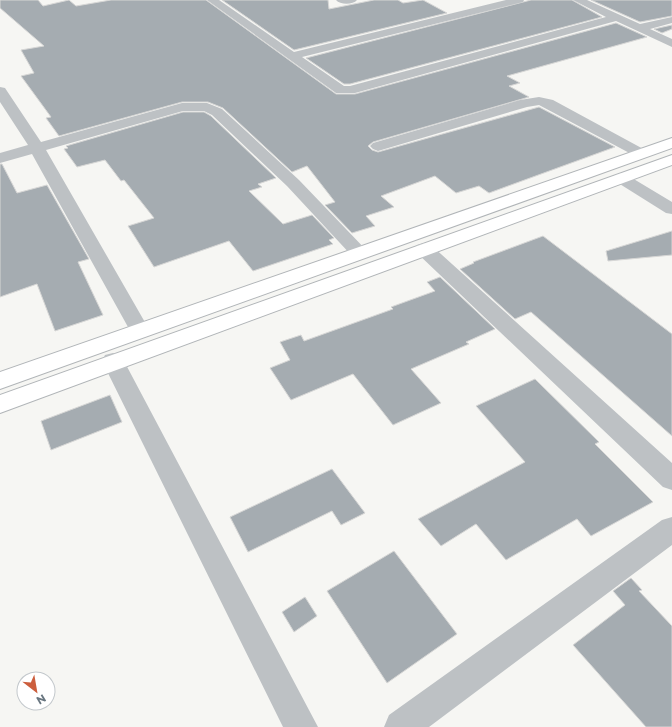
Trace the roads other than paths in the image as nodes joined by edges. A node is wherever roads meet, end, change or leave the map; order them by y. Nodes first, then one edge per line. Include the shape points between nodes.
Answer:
1 (212, 0) edge
2 (341, 0) edge
3 (352, 0) edge
4 (519, 0) edge
5 (578, 0) edge
6 (616, 18) junction
7 (672, 20) edge
8 (639, 28) junction
9 (672, 43) edge
10 (291, 56) junction
11 (0, 91) edge
12 (672, 143) edge
13 (378, 146) dead end
14 (37, 148) junction
15 (642, 154) junction
16 (0, 158) edge
17 (672, 160) edge
18 (621, 178) junction
19 (672, 209) edge
20 (424, 249) junction
21 (360, 253) junction
22 (140, 331) junction
23 (113, 361) junction
24 (0, 381) edge
25 (0, 404) edge
26 (672, 479) edge
27 (672, 529) edge
28 (301, 727) edge
29 (401, 727) edge

1 - 10 street
2 - 3 street
4 - 10 street
5 - 6 street
6 - 8 street
6 - 10 street via 350,90 341,90 333,86
7 - 8 street
8 - 9 street
11 - 14 street
12 - 15 main road
13 - 15 street via 539,101 548,103
14 - 16 street
14 - 21 street via 182,107 207,107 217,112 293,184
14 - 22 street
15 - 21 main road
17 - 18 main road
18 - 19 street
18 - 20 main road
20 - 23 main road
20 - 26 street
21 - 22 main road
22 - 24 main road
23 - 25 main road
23 - 28 street
27 - 29 street

